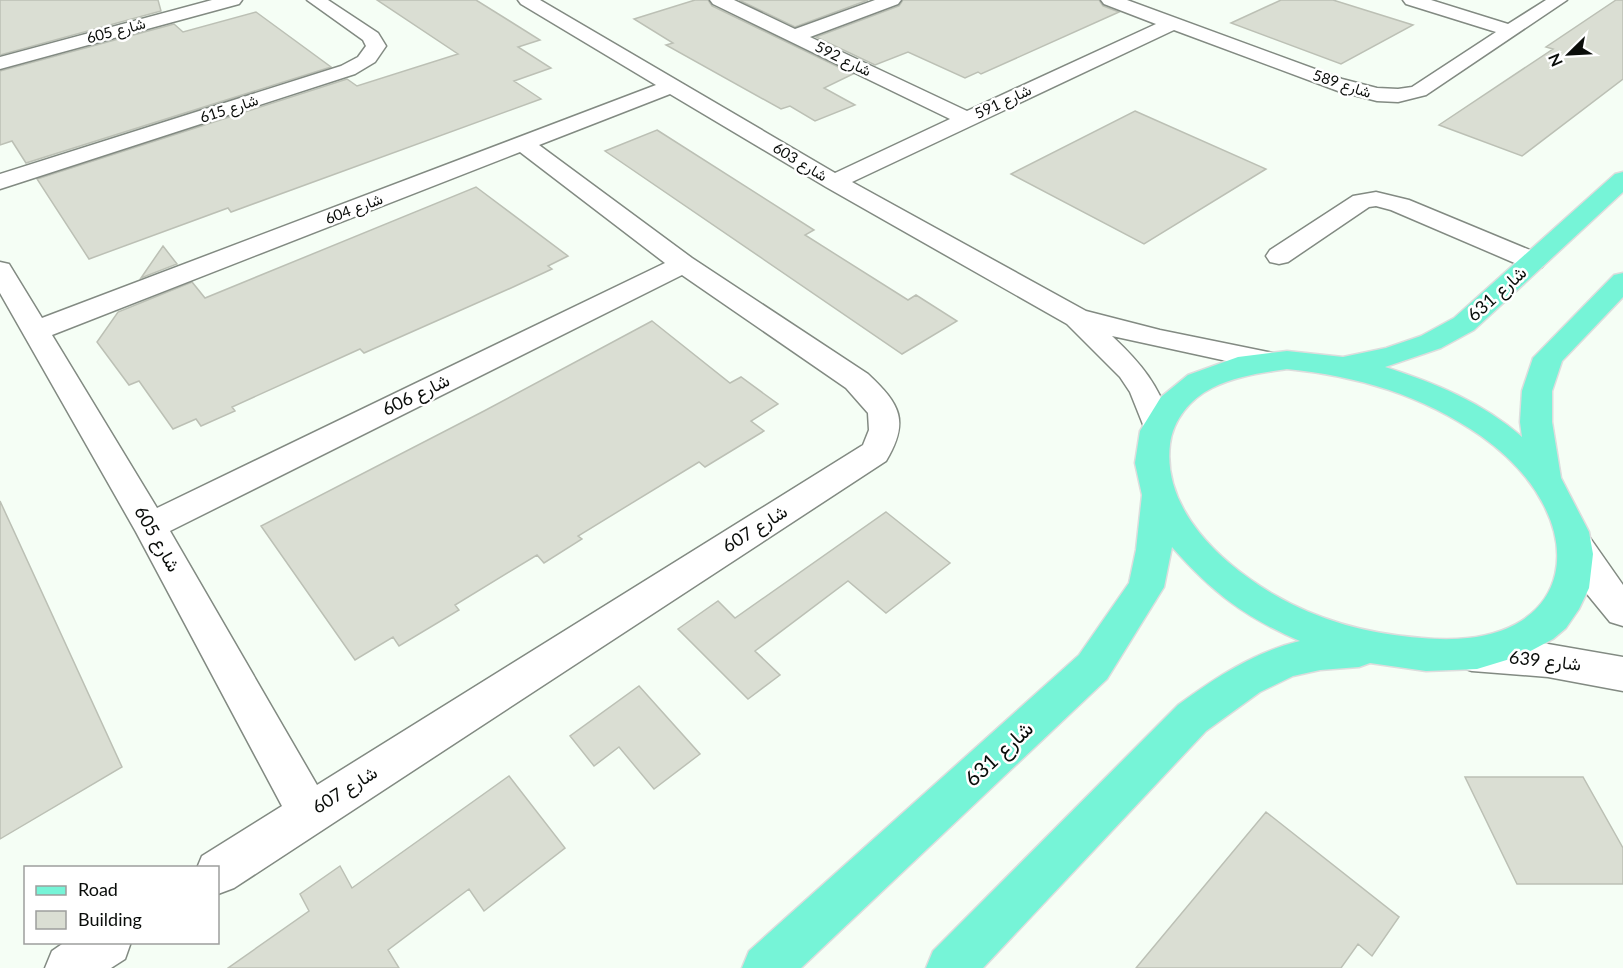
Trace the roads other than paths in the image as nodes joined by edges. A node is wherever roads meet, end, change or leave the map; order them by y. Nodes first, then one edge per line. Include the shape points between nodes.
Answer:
1 (233, 0) edge
2 (316, 0) edge
3 (562, 0) edge
4 (719, 0) edge
5 (892, 0) edge
6 (1110, 0) edge
7 (1412, 0) edge
8 (1558, 0) edge
9 (533, 4) edge
10 (1173, 23) junction
11 (1511, 31) junction
12 (794, 36) junction
13 (0, 63) edge
14 (672, 86) junction
15 (966, 119) junction
16 (523, 144) junction
17 (1623, 179) edge
18 (0, 182) edge
19 (834, 182) junction
20 (1279, 256) dead end
21 (1533, 261) junction
22 (683, 264) junction
23 (0, 270) edge
24 (1623, 281) edge
25 (1077, 318) junction
26 (35, 331) junction
27 (1268, 361) junction
28 (1346, 366) junction
29 (1157, 424) junction
30 (1545, 481) junction
31 (1159, 495) junction
32 (150, 526) junction
33 (1576, 545) junction
34 (1623, 611) edge
35 (1376, 649) junction
36 (1467, 655) junction
37 (1623, 674) edge
38 (309, 813) junction
39 (219, 871) edge
40 (105, 944) edge
41 (69, 968) edge
42 (766, 968) edge
43 (950, 968) edge

1 - 13 street, شارع 605
2 - 18 street, شارع 615 via 371,37 376,46 365,62
3 - 9 street
4 - 12 street, شارع 592
5 - 12 street
6 - 10 street, شارع 589
7 - 11 street
8 - 11 street, شارع 589
9 - 14 street, شارع 603
10 - 11 street, شارع 589 via 1362,92 1386,97 1419,91
10 - 15 street, شارع 591
12 - 15 street, شارع 592
14 - 16 street, شارع 604
14 - 19 street, شارع 603
15 - 19 street, شارع 591
16 - 22 street, شارع 607
16 - 26 street, شارع 604
17 - 21 main road, شارع 631
19 - 25 street, شارع 603
20 - 21 street via 1362,201 1376,200 1400,205
21 - 28 main road, شارع 631 via 1464,324 1431,342
22 - 32 street, شارع 606
22 - 38 street, شارع 607 via 857,381 876,398 885,416 885,435 875,453
23 - 26 street, شارع 605
24 - 30 main road via 1548,358 1537,391 1536,422
25 - 27 street, شارع 603
25 - 29 street, شارع 603 via 1131,370 1145,392
26 - 32 street, شارع 605
27 - 28 main road
27 - 29 main road via 1242,364 1198,381 1167,407
28 - 30 main road via 1384,375 1457,407 1498,434
29 - 31 main road via 1151,457
30 - 33 main road via 1569,523
31 - 35 main road via 1180,533 1214,570 1260,604 1316,631
31 - 42 main road, شارع 631 via 1146,587 1093,667
32 - 38 street, شارع 605
33 - 34 street via 1600,584
33 - 36 main road via 1575,571 1568,595 1553,617 1530,634 1501,647
35 - 36 main road
35 - 43 main road via 1305,656 1235,686 1192,717
36 - 37 street, شارع 639 via 1529,658
38 - 39 street, شارع 607
40 - 41 street

